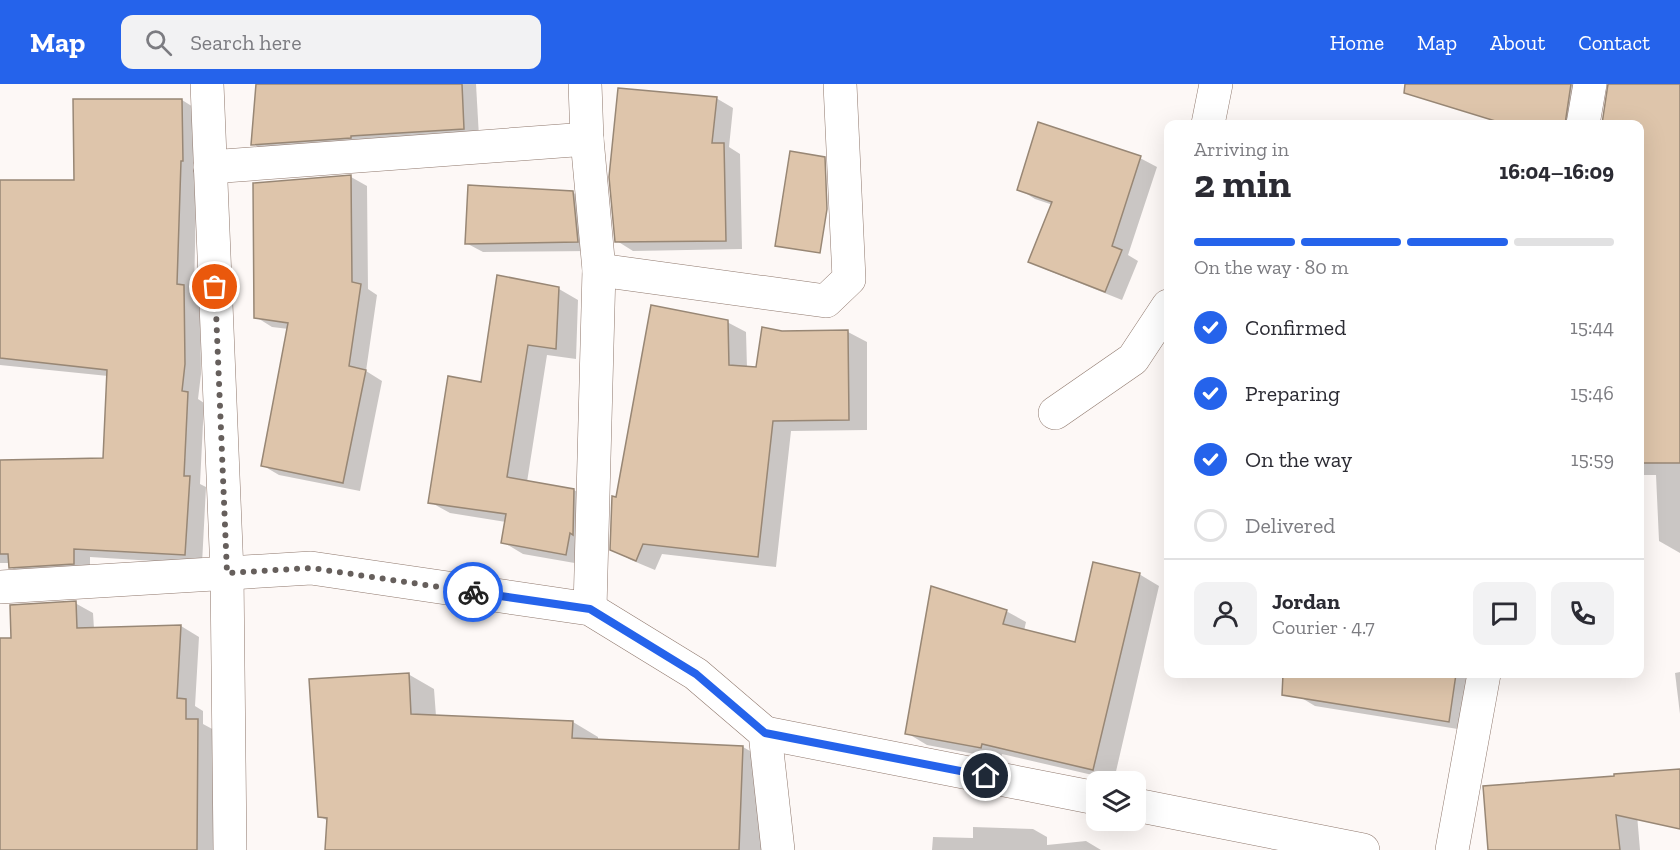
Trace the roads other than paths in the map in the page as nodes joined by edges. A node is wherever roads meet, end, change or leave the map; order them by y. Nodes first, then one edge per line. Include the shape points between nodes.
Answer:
1 (207, 84) edge
2 (585, 84) edge
3 (840, 84) edge
4 (1216, 84) edge
5 (1590, 84) edge
6 (1209, 120) edge
7 (1584, 120) edge
8 (587, 139) junction
9 (210, 167) junction
10 (599, 270) junction
11 (1164, 312) edge
12 (1055, 413) dead end
13 (227, 573) junction
14 (0, 587) edge
15 (590, 609) junction
16 (1483, 678) edge
17 (765, 733) junction
18 (1086, 796) edge
19 (1146, 808) edge
20 (230, 850) edge
21 (778, 850) edge
22 (1364, 850) edge
23 (1452, 850) edge

1 - 9 street
2 - 8 street
3 - 10 street via 849,279 826,301
4 - 6 street
5 - 7 street
8 - 9 street
8 - 10 street
9 - 13 street
10 - 15 street
11 - 12 street via 1133,359
13 - 14 street
13 - 15 street via 311,568
13 - 20 street
15 - 17 street via 696,674
16 - 23 street
17 - 18 street
17 - 21 street
19 - 22 street

